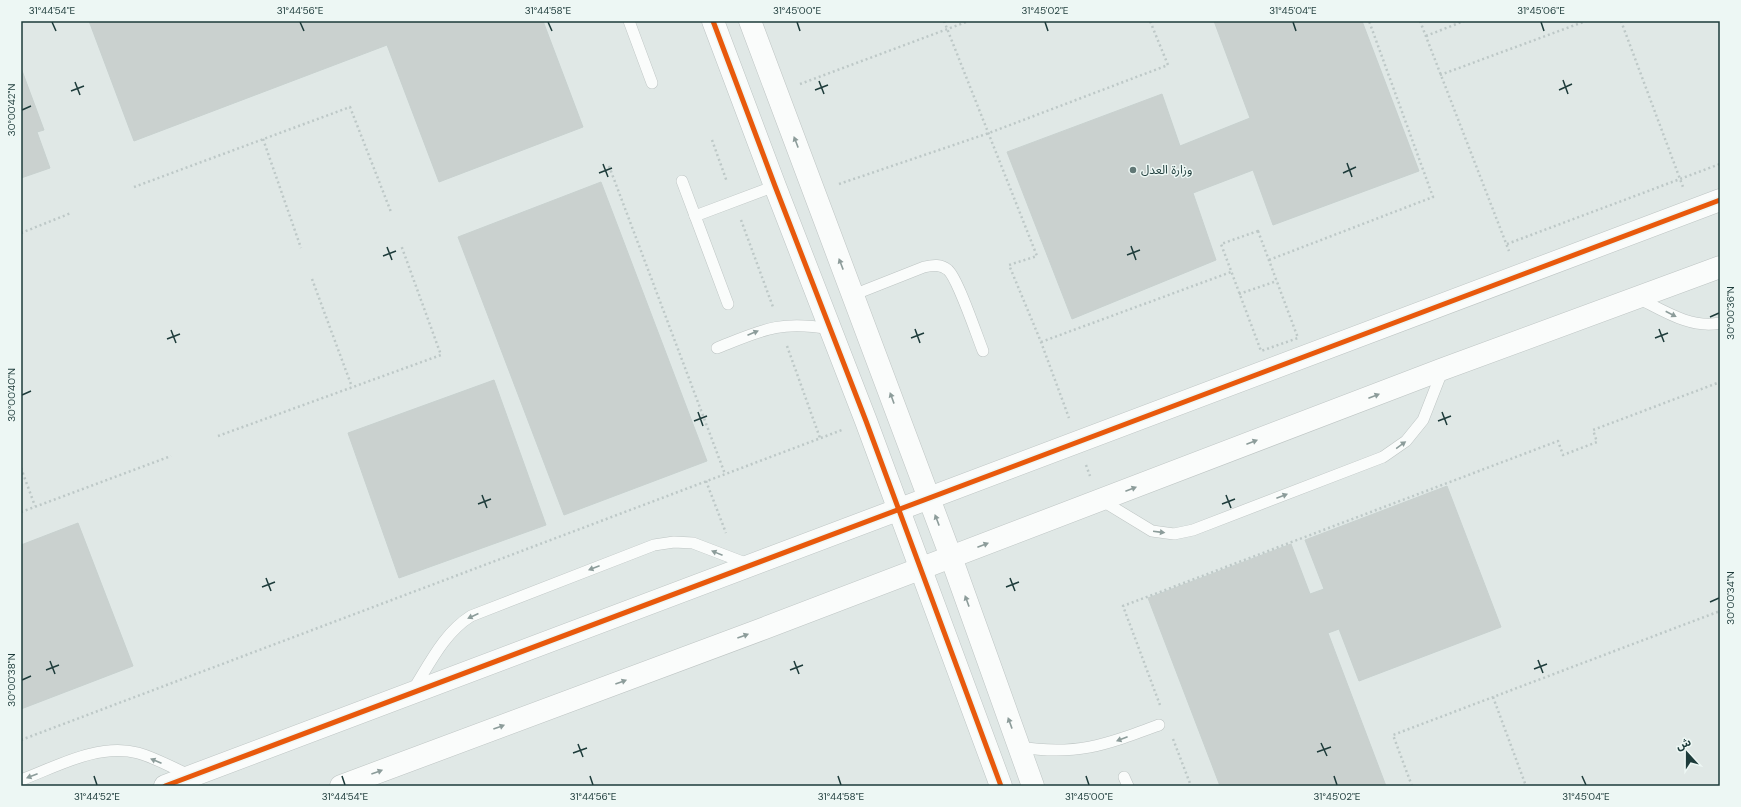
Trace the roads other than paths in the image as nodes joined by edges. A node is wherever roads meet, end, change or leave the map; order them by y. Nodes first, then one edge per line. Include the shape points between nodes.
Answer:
1 (629, 21) edge
2 (714, 21) edge
3 (750, 21) edge
4 (652, 83) dead end
5 (682, 181) dead end
6 (775, 186) junction
7 (1720, 200) edge
8 (695, 216) junction
9 (1720, 267) edge
10 (853, 295) junction
11 (1636, 297) junction
12 (728, 304) dead end
13 (1720, 323) edge
14 (830, 329) junction
15 (717, 348) dead end
16 (983, 351) dead end
17 (1443, 369) junction
18 (929, 498) junction
19 (1101, 500) junction
20 (899, 510) junction
21 (951, 557) junction
22 (746, 563) junction
23 (920, 568) junction
24 (412, 692) junction
25 (1159, 725) dead end
26 (1019, 747) junction
27 (192, 776) junction
28 (21, 780) edge
29 (995, 782) edge
30 (165, 786) edge
31 (341, 786) edge
32 (1033, 786) edge

1 - 4 lane
2 - 6 street
10 -> 3 street
5 - 8 lane
6 - 8 lane
6 - 14 street
7 - 18 street
8 - 12 lane
9 - 11 street
10 - 16 lane via 924,267 941,266 953,277
18 -> 10 street
11 -> 13 lane via 1682,320 1708,326
11 - 17 street
15 -> 14 lane via 760,330 780,325 812,325
14 - 20 street
19 -> 17 street
19 -> 17 lane via 1152,531 1174,534 1194,530 1383,457 1406,441 1422,420
18 - 20 street
21 -> 18 street
21 -> 19 street
20 - 22 street
20 - 23 street
21 - 23 street
26 -> 21 street
22 - 24 street
22 -> 24 lane via 693,544 674,542 654,545 471,616 447,636
23 - 29 street
31 -> 23 street
24 - 27 street
25 -> 26 lane via 1110,744 1087,749 1042,751
26 - 32 street
27 -> 28 lane via 139,754 115,750 97,752
27 - 30 street

